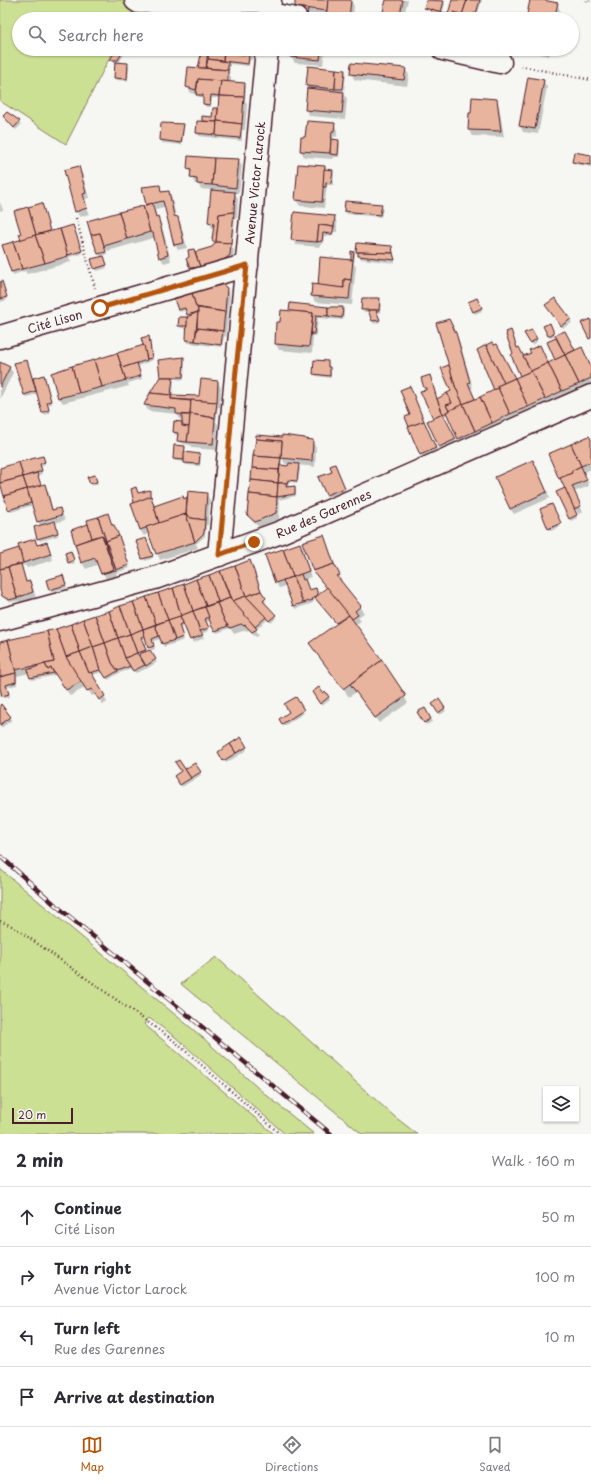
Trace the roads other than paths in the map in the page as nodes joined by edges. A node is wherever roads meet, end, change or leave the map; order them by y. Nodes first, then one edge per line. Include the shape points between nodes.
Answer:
1 (136, 0) edge
2 (270, 9) edge
3 (266, 56) edge
4 (474, 56) edge
5 (500, 62) road end
6 (247, 265) junction
7 (0, 337) edge
8 (591, 396) edge
9 (219, 555) junction
10 (0, 620) edge

1 - 2 street
3 - 6 street, Avenue Victor Larock
4 - 5 street
6 - 7 street, Cité Lison
6 - 9 street, Avenue Victor Larock
8 - 9 street, Rue des Garennes via 282,532
9 - 10 street, Rue des Garennes via 155,578

